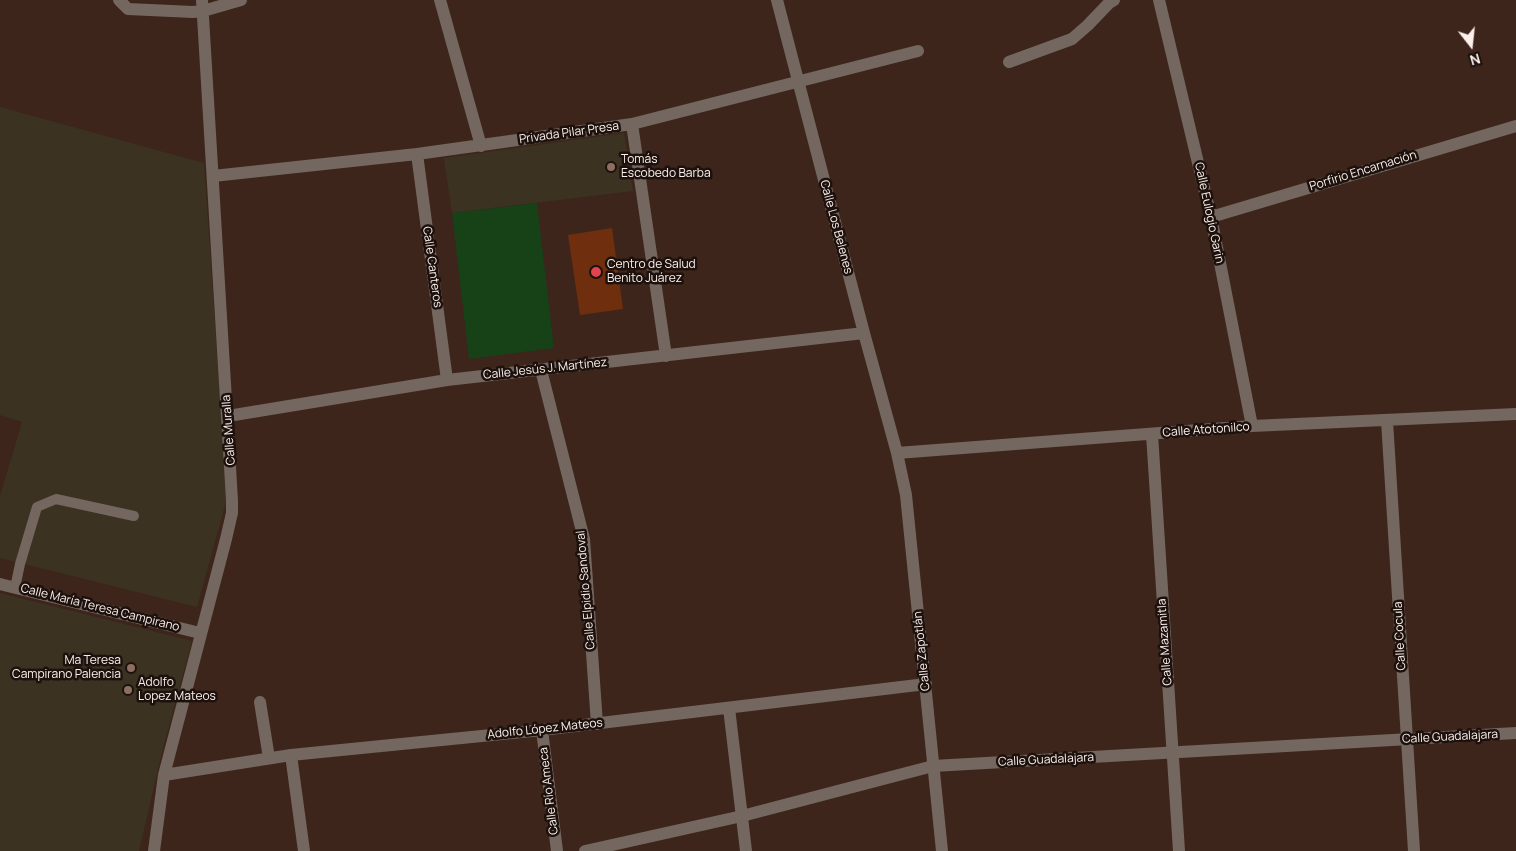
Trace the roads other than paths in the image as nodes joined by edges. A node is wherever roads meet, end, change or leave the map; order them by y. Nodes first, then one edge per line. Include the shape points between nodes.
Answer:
1 (241, 0) edge
2 (440, 0) edge
3 (777, 0) edge
4 (1114, 0) edge
5 (1159, 0) edge
6 (124, 4) edge
7 (203, 6) edge
8 (918, 51) dead end
9 (1010, 62) dead end
10 (799, 82) junction
11 (632, 124) junction
12 (1516, 126) edge
13 (481, 146) junction
14 (417, 154) junction
15 (213, 176) junction
16 (1210, 216) junction
17 (864, 333) junction
18 (666, 356) junction
19 (542, 370) junction
20 (447, 380) junction
21 (1516, 414) edge
22 (228, 416) junction
23 (1387, 421) junction
24 (1252, 426) junction
25 (1152, 434) junction
26 (897, 453) junction
27 (134, 516) dead end
28 (0, 584) edge
29 (15, 588) junction
30 (200, 633) junction
31 (926, 684) junction
32 (260, 702) dead end
33 (729, 708) junction
34 (597, 724) junction
35 (542, 730) junction
36 (1516, 733) edge
37 (1406, 739) junction
38 (1173, 753) junction
39 (291, 755) junction
40 (269, 758) junction
41 (934, 766) junction
42 (164, 775) junction
43 (742, 816) junction
44 (154, 851) edge
45 (304, 851) edge
46 (557, 851) edge
47 (585, 851) edge
48 (746, 851) edge
49 (942, 851) edge
50 (1179, 851) edge
51 (1414, 851) edge

1 - 7 street
2 - 13 street
3 - 10 street, Calle Los Belenes
4 - 9 street via 1072,39
5 - 16 street, Calle Eulogio Garin
6 - 7 street via 193,12
7 - 15 street, Calle Muralla
8 - 10 street, Privada Pilar Presa
10 - 11 street, Privada Pilar Presa
10 - 17 street, Calle Los Belenes
11 - 13 street, Privada Pilar Presa
11 - 18 street
12 - 16 street, Porfirio Encarnación
13 - 14 street, Privada Pilar Presa
14 - 15 street, Privada Pilar Presa
14 - 20 street, Calle Canteros
15 - 22 street, Calle Muralla
16 - 24 street, Calle Eulogio Garin
17 - 18 street, Calle Jesús J. Martínez
17 - 26 street, Calle Los Belenes
18 - 19 street, Calle Jesús J. Martínez
19 - 20 street, Calle Jesús J. Martínez
19 - 34 street, Calle Elpidio Sandoval via 584,539
20 - 22 street, Calle Jesús J. Martínez
21 - 23 street, Calle Atotonilco
22 - 30 street, Calle Muralla via 232,513
23 - 24 street, Calle Atotonilco
23 - 37 street, Calle Cocula
24 - 25 street, Calle Atotonilco
25 - 26 street, Calle Atotonilco
25 - 38 street, Calle Mazamitla
26 - 31 street, Calle Zapotlán via 906,495
27 - 29 lane via 56,499 37,507
28 - 29 street, Calle María Teresa Campirano
29 - 30 street, Calle María Teresa Campirano
30 - 42 street, Calle Muralla
31 - 33 street, Adolfo López Mateos
31 - 41 street, Calle Zapotlán
32 - 40 street
33 - 34 street, Adolfo López Mateos
33 - 43 street
34 - 35 street, Adolfo López Mateos
35 - 39 street, Adolfo López Mateos
35 - 46 street, Calle Río Ameca
36 - 37 street, Calle Guadalajara
37 - 38 street, Calle Guadalajara
37 - 51 street, Calle Cocula
38 - 41 street, Calle Guadalajara
38 - 50 street, Calle Mazamitla
39 - 40 street, Adolfo López Mateos
39 - 45 street
40 - 42 street, Adolfo López Mateos
41 - 43 street, Calle Guadalajara
41 - 49 street, Calle Zapotlán
42 - 44 street, Calle Muralla
43 - 47 street, Calle Guadalajara
43 - 48 street

